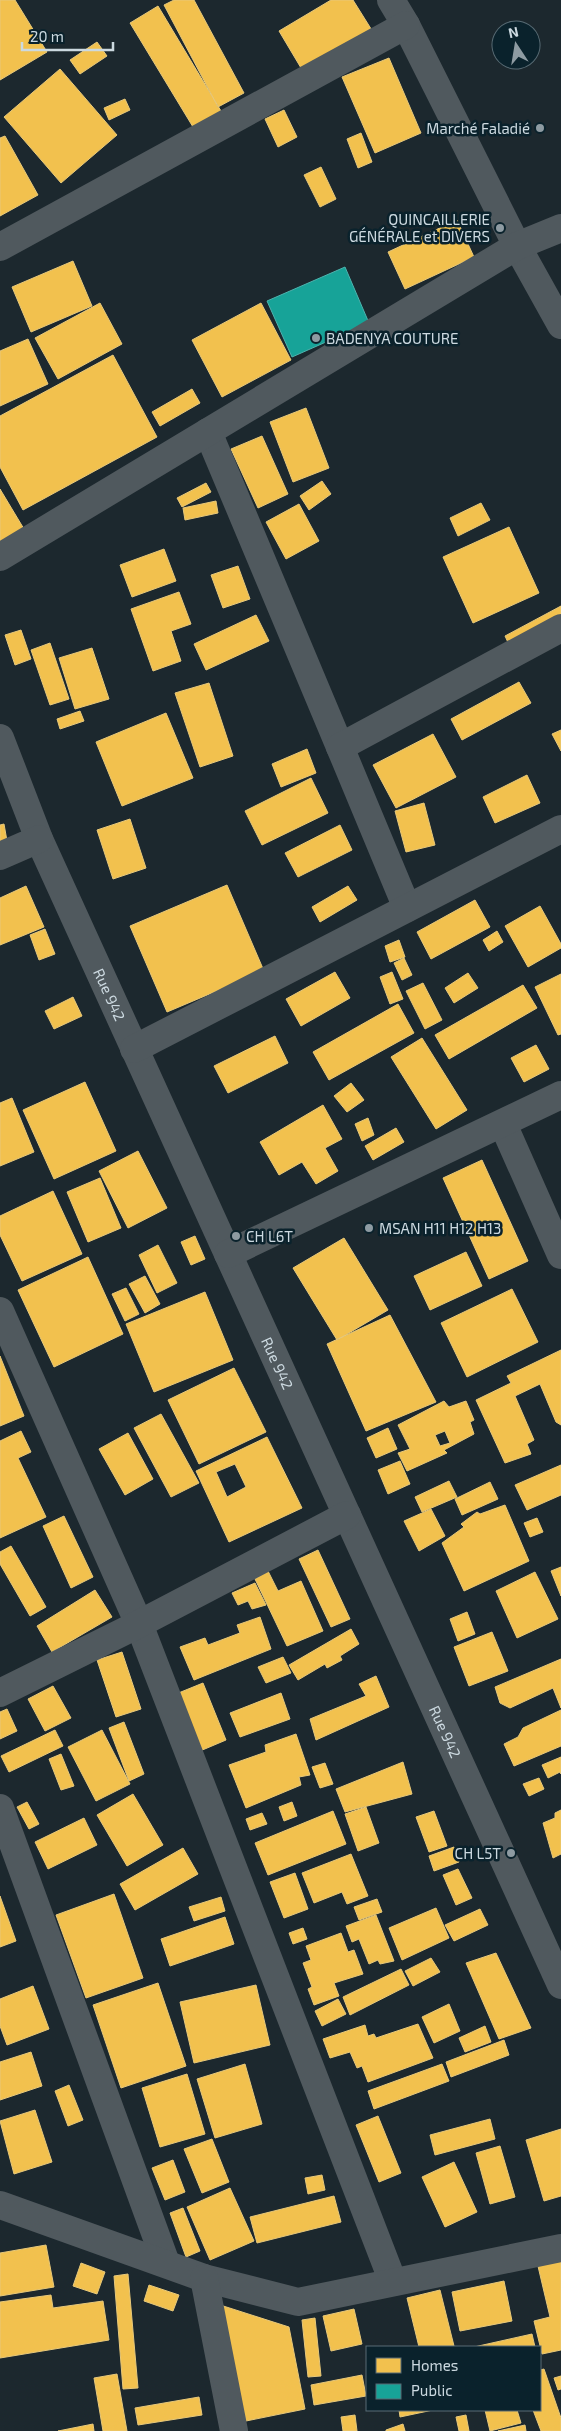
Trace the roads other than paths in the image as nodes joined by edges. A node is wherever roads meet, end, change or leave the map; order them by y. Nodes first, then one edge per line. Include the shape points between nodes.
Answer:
1 (390, 0) edge
2 (406, 24) junction
3 (561, 228) edge
4 (517, 246) junction
5 (0, 247) edge
6 (561, 325) edge
7 (208, 432) junction
8 (0, 557) edge
9 (561, 628) edge
10 (0, 738) edge
11 (340, 746) junction
12 (561, 829) edge
13 (39, 839) junction
14 (0, 856) edge
15 (407, 908) junction
16 (134, 1049) junction
17 (561, 1095) edge
18 (503, 1124) junction
19 (228, 1254) junction
20 (561, 1255) edge
21 (0, 1311) edge
22 (347, 1515) junction
23 (139, 1624) junction
24 (0, 1693) edge
25 (0, 1808) edge
26 (561, 1985) edge
27 (0, 2205) edge
28 (561, 2248) edge
29 (166, 2263) junction
30 (204, 2278) junction
31 (393, 2282) junction
32 (234, 2431) edge

1 - 2 street
2 - 4 street
2 - 5 street
3 - 4 street
4 - 6 street
4 - 7 street
7 - 8 street
7 - 11 street
9 - 11 street
10 - 13 street, Rue 942
11 - 15 street
12 - 15 street
13 - 14 street
13 - 16 street, Rue 942
15 - 16 street
16 - 19 street, Rue 942
17 - 18 street
18 - 19 street
18 - 20 street
19 - 22 street, Rue 942
21 - 23 street
22 - 23 street
22 - 26 street, Rue 942
23 - 24 street
23 - 31 street
25 - 29 street
27 - 29 street
28 - 31 street
29 - 30 street
30 - 31 street via 298,2302
30 - 32 street

